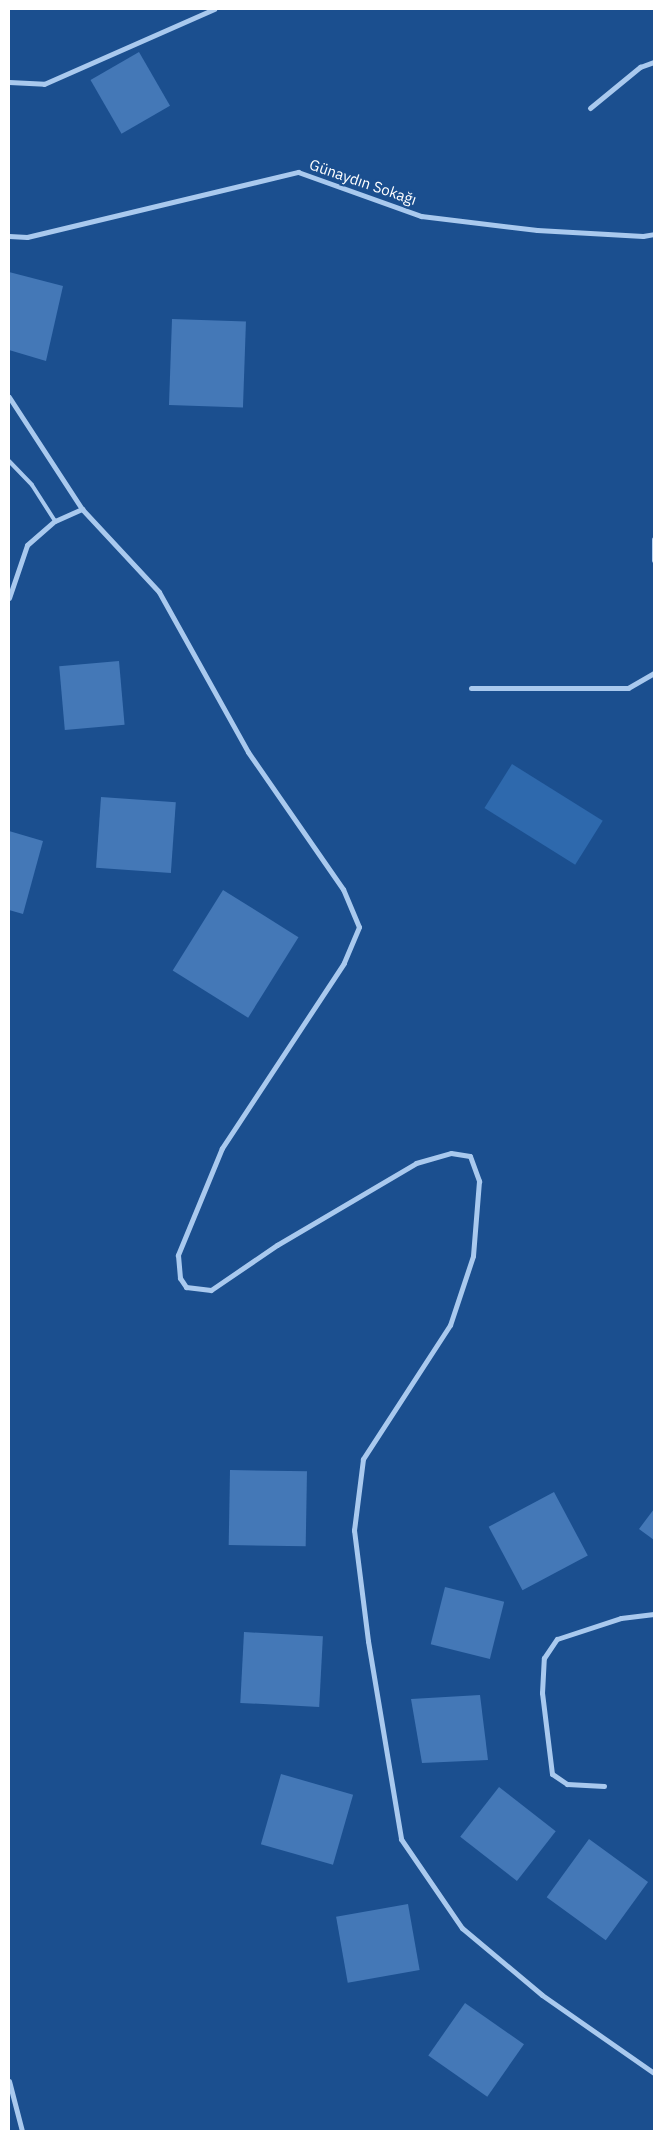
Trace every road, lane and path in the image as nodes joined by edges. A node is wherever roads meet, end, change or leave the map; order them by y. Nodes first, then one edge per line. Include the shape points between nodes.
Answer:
1 (214, 9) edge
2 (654, 62) edge
3 (9, 82) edge
4 (590, 108) dead end
5 (654, 234) edge
6 (9, 236) edge
7 (9, 397) edge
8 (9, 461) edge
9 (82, 508) junction
10 (55, 521) junction
11 (654, 539) edge
12 (654, 560) edge
13 (9, 598) edge
14 (654, 673) edge
15 (471, 688) dead end
16 (654, 1614) edge
17 (604, 1786) dead end
18 (654, 2073) edge
19 (9, 2081) edge
20 (22, 2131) edge

1 - 3 street via 44,84
2 - 4 street via 640,67
5 - 6 street, Günaydın Sokağı via 537,230 421,216 298,172 27,237
7 - 9 street
8 - 10 lane via 32,485
9 - 10 street
9 - 18 street via 158,592 248,752 343,889 359,927 344,963 222,1148 178,1255 180,1278 186,1287 211,1290 277,1245 416,1163 451,1153 470,1156 479,1181 473,1256 450,1325 363,1459 354,1530 368,1641 401,1839 462,1928 542,1995
10 - 13 street via 28,545
11 - 12 street
14 - 15 street via 628,688
16 - 17 street via 621,1618 557,1639 544,1658 542,1693 552,1774 567,1784
19 - 20 street

